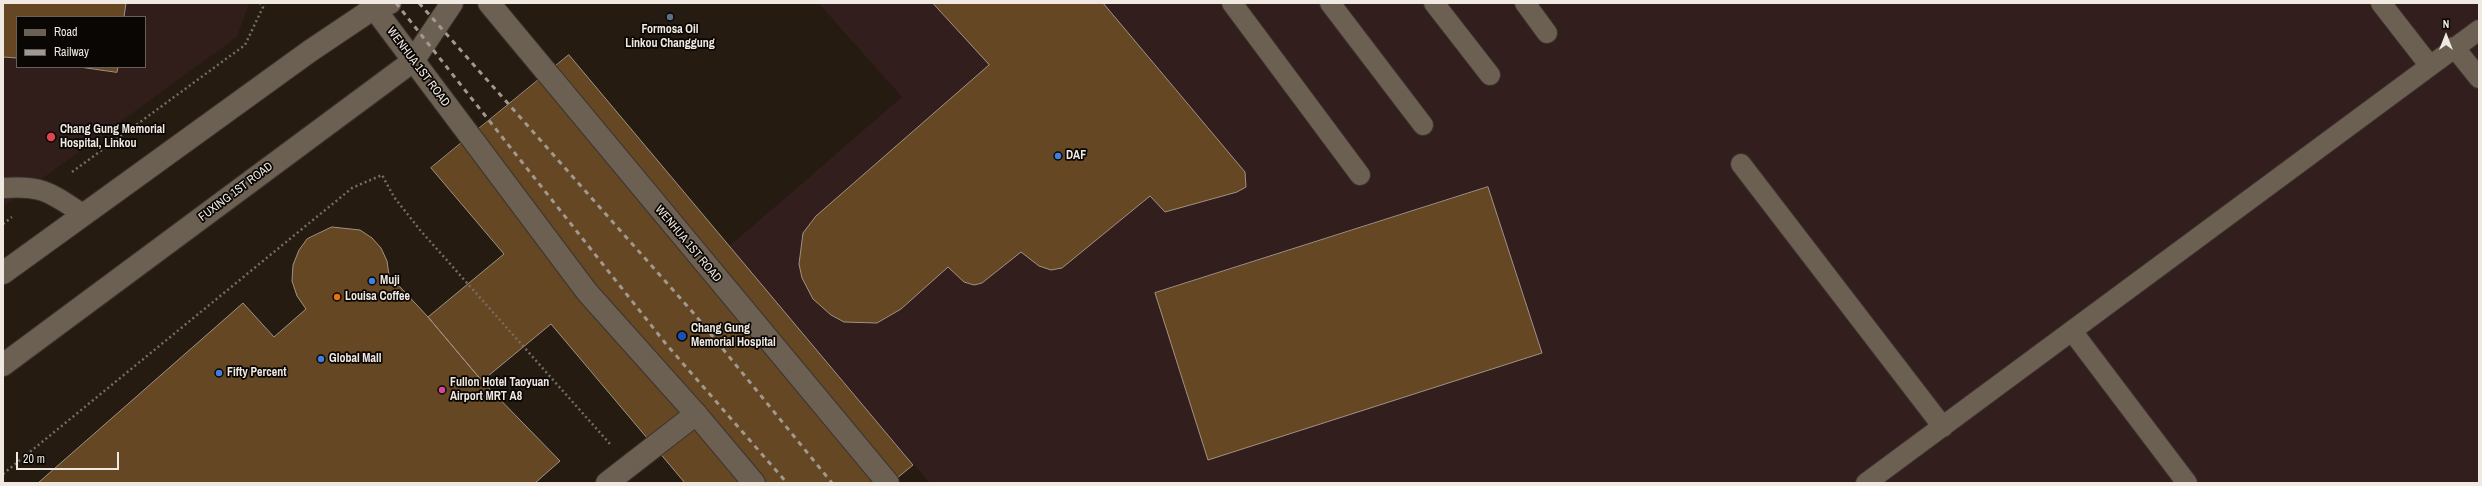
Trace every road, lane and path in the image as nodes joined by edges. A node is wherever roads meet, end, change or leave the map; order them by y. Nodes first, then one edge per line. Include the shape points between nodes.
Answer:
1 (260, 3) edge
2 (452, 3) edge
3 (489, 3) edge
4 (1232, 3) edge
5 (1330, 3) edge
6 (1434, 3) edge
7 (1525, 3) edge
8 (2381, 3) edge
9 (378, 5) edge
10 (2479, 30) edge
11 (1547, 33) dead end
12 (2454, 48) junction
13 (413, 61) junction
14 (2430, 66) junction
15 (1490, 75) dead end
16 (2479, 78) edge
17 (1423, 125) dead end
18 (1741, 164) dead end
19 (65, 171) dead end
20 (1360, 175) dead end
21 (3, 188) edge
22 (84, 215) junction
23 (3, 273) edge
24 (2072, 331) junction
25 (3, 365) edge
26 (696, 414) junction
27 (1943, 426) junction
28 (630, 467) junction
29 (3, 474) edge
30 (607, 483) edge
31 (754, 483) edge
32 (888, 483) edge
33 (1866, 483) edge
34 (2187, 483) edge

1 - 19 path via 263,7 246,45 73,172
2 - 13 street, FUXING 1ST ROAD
3 - 32 street, WENHUA 1ST ROAD
4 - 20 lane
5 - 17 lane
6 - 15 lane
7 - 11 lane
8 - 14 lane
9 - 13 street, WENHUA 1ST ROAD
9 - 22 street via 310,51
10 - 12 lane
12 - 14 lane
12 - 16 lane
13 - 25 street, FUXING 1ST ROAD
13 - 26 street, WENHUA 1ST ROAD via 587,292
14 - 24 lane
18 - 27 lane
21 - 22 lane via 28,186 48,191
22 - 23 street
24 - 27 lane
24 - 34 lane
26 - 28 street
26 - 31 street, WENHUA 1ST ROAD
27 - 33 lane
28 - 29 path via 420,230 394,197 382,175 352,188
28 - 30 street

